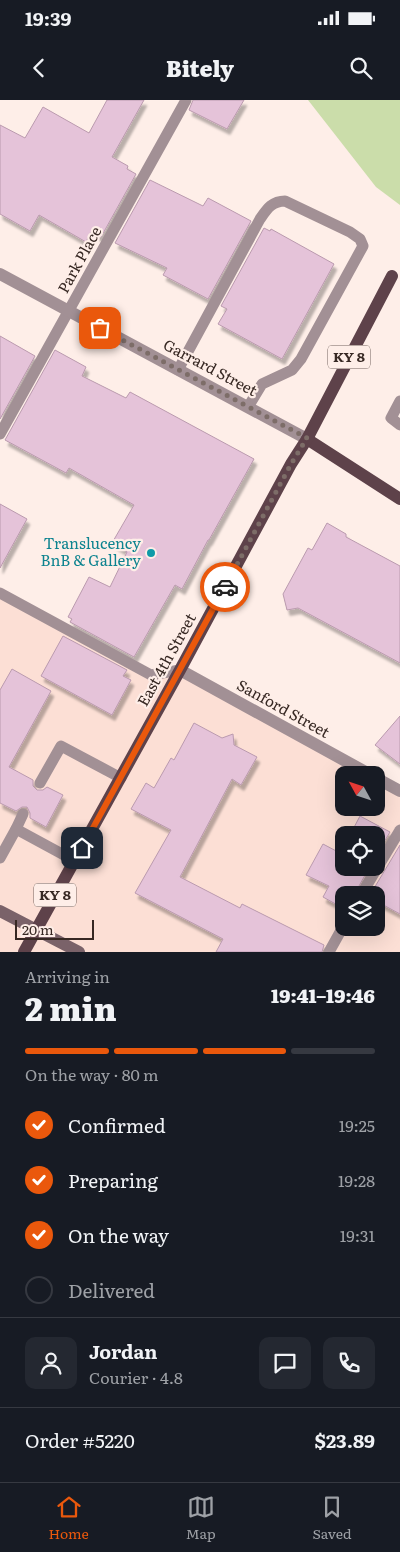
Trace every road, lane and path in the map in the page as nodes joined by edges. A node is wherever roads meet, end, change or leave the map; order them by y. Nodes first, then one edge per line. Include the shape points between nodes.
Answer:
1 (186, 100) edge
2 (0, 274) edge
3 (392, 276) dead end
4 (68, 311) junction
5 (178, 370) junction
6 (400, 401) edge
7 (248, 407) junction
8 (400, 425) edge
9 (0, 434) edge
10 (307, 438) junction
11 (400, 499) edge
12 (0, 593) edge
13 (180, 670) junction
14 (355, 766) edge
15 (121, 778) junction
16 (40, 783) dead end
17 (385, 783) edge
18 (400, 791) edge
19 (23, 814) dead end
20 (16, 829) junction
21 (400, 830) edge
22 (0, 858) edge
23 (75, 861) junction
24 (366, 886) edge
25 (0, 912) edge
26 (36, 930) junction
27 (338, 936) edge
28 (24, 952) edge
29 (79, 952) edge
30 (329, 952) edge

1 - 4 lane, Park Place
2 - 4 street, Garrard Street
3 - 10 main road, East 4th Street / KY 8
4 - 5 street, Garrard Street
4 - 9 lane, Park Place
5 - 7 street, Garrard Street
5 - 7 lane via 267,208 277,201 285,201 350,232 360,239 363,246 301,359 292,370 262,384
6 - 8 lane via 392,418
7 - 10 street, Garrard Street
10 - 11 main road, Garrard Street
10 - 13 main road, East 4th Street / KY 8
12 - 13 lane via 151,675
13 - 14 street, Sanford Street
13 - 15 main road, East 4th Street / KY 8
15 - 16 lane via 60,746
15 - 23 main road, East 4th Street / KY 8
17 - 18 street
19 - 20 lane
20 - 22 lane
20 - 23 lane
21 - 24 lane
23 - 26 main road, East 4th Street / KY 8
25 - 26 main road
26 - 28 main road, East 4th Street / KY 8
26 - 29 main road
27 - 30 lane

